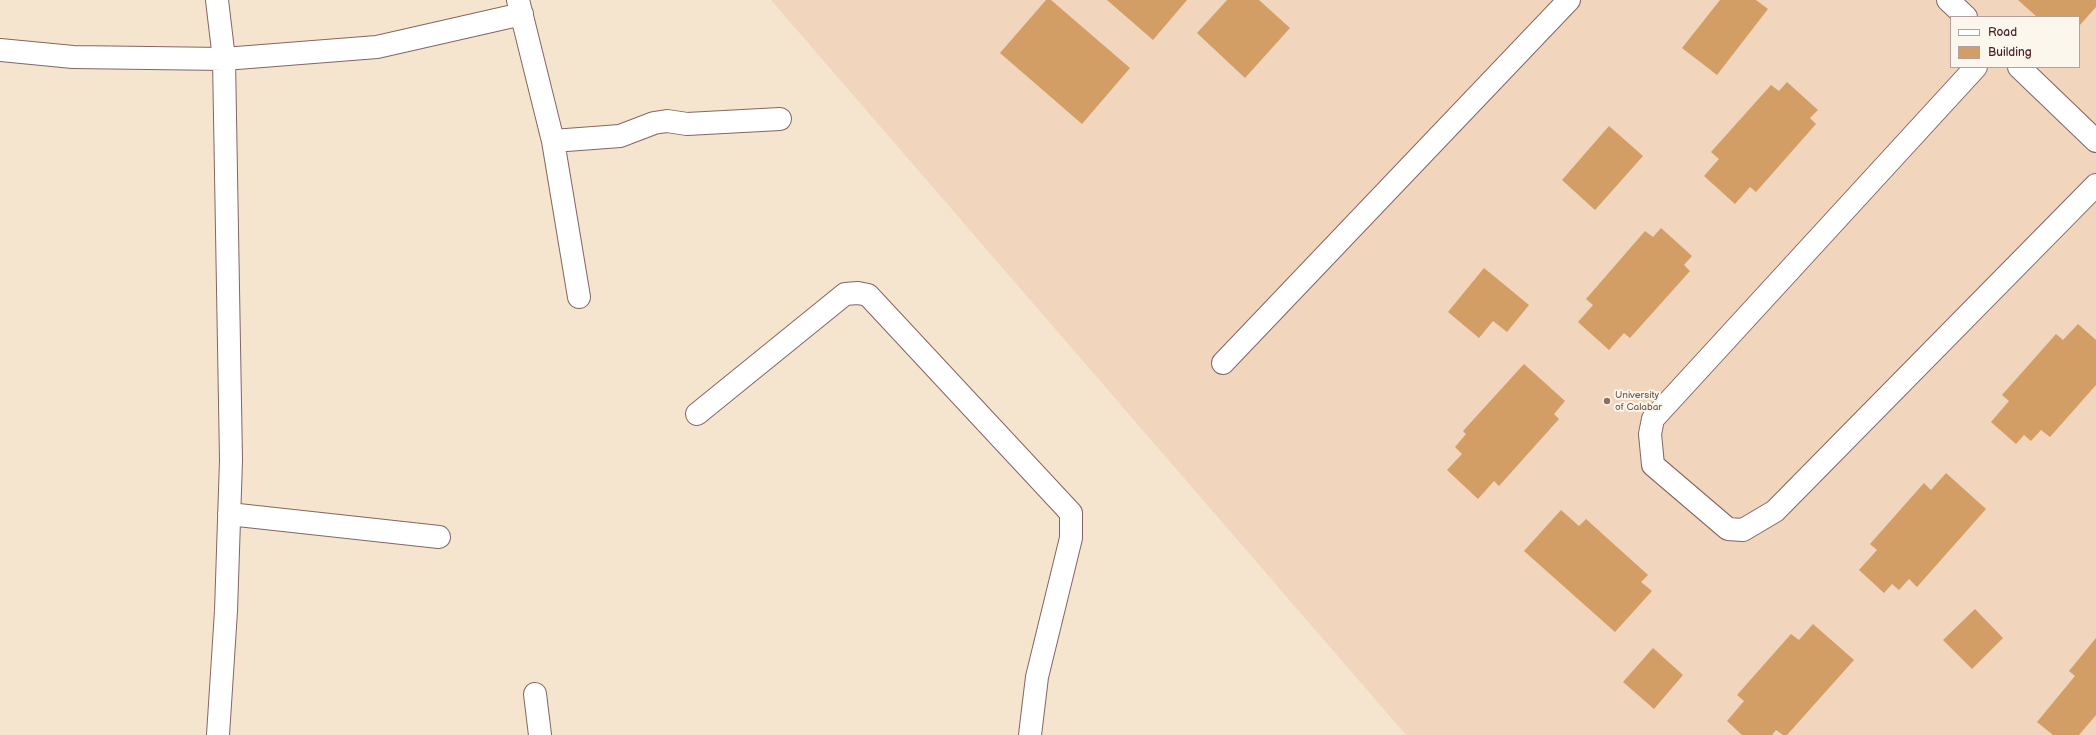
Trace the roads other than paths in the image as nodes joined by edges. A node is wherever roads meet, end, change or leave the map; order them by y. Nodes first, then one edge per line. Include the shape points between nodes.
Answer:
1 (217, 0) edge
2 (1569, 0) edge
3 (1948, 0) edge
4 (520, 7) edge
5 (1965, 16) edge
6 (0, 50) edge
7 (224, 59) junction
8 (1975, 68) edge
9 (2020, 68) edge
10 (780, 119) dead end
11 (553, 141) junction
12 (2096, 141) edge
13 (2096, 185) edge
14 (579, 298) dead end
15 (1224, 363) dead end
16 (697, 414) dead end
17 (229, 514) junction
18 (439, 537) dead end
19 (535, 694) dead end
20 (218, 735) edge
21 (540, 735) edge
22 (1030, 735) edge

1 - 7 street
2 - 15 street
3 - 5 street
4 - 7 street via 377,47
4 - 11 street
6 - 7 street via 73,57
7 - 17 street via 231,460
8 - 13 street via 1653,419 1650,434 1653,465 1728,529 1743,530 1775,510
9 - 12 street
10 - 11 street via 687,124 667,121 654,123 620,136
11 - 14 street
16 - 22 street via 845,294 868,295 1071,512 1071,538 1037,677
17 - 18 street
17 - 20 street
19 - 21 street

